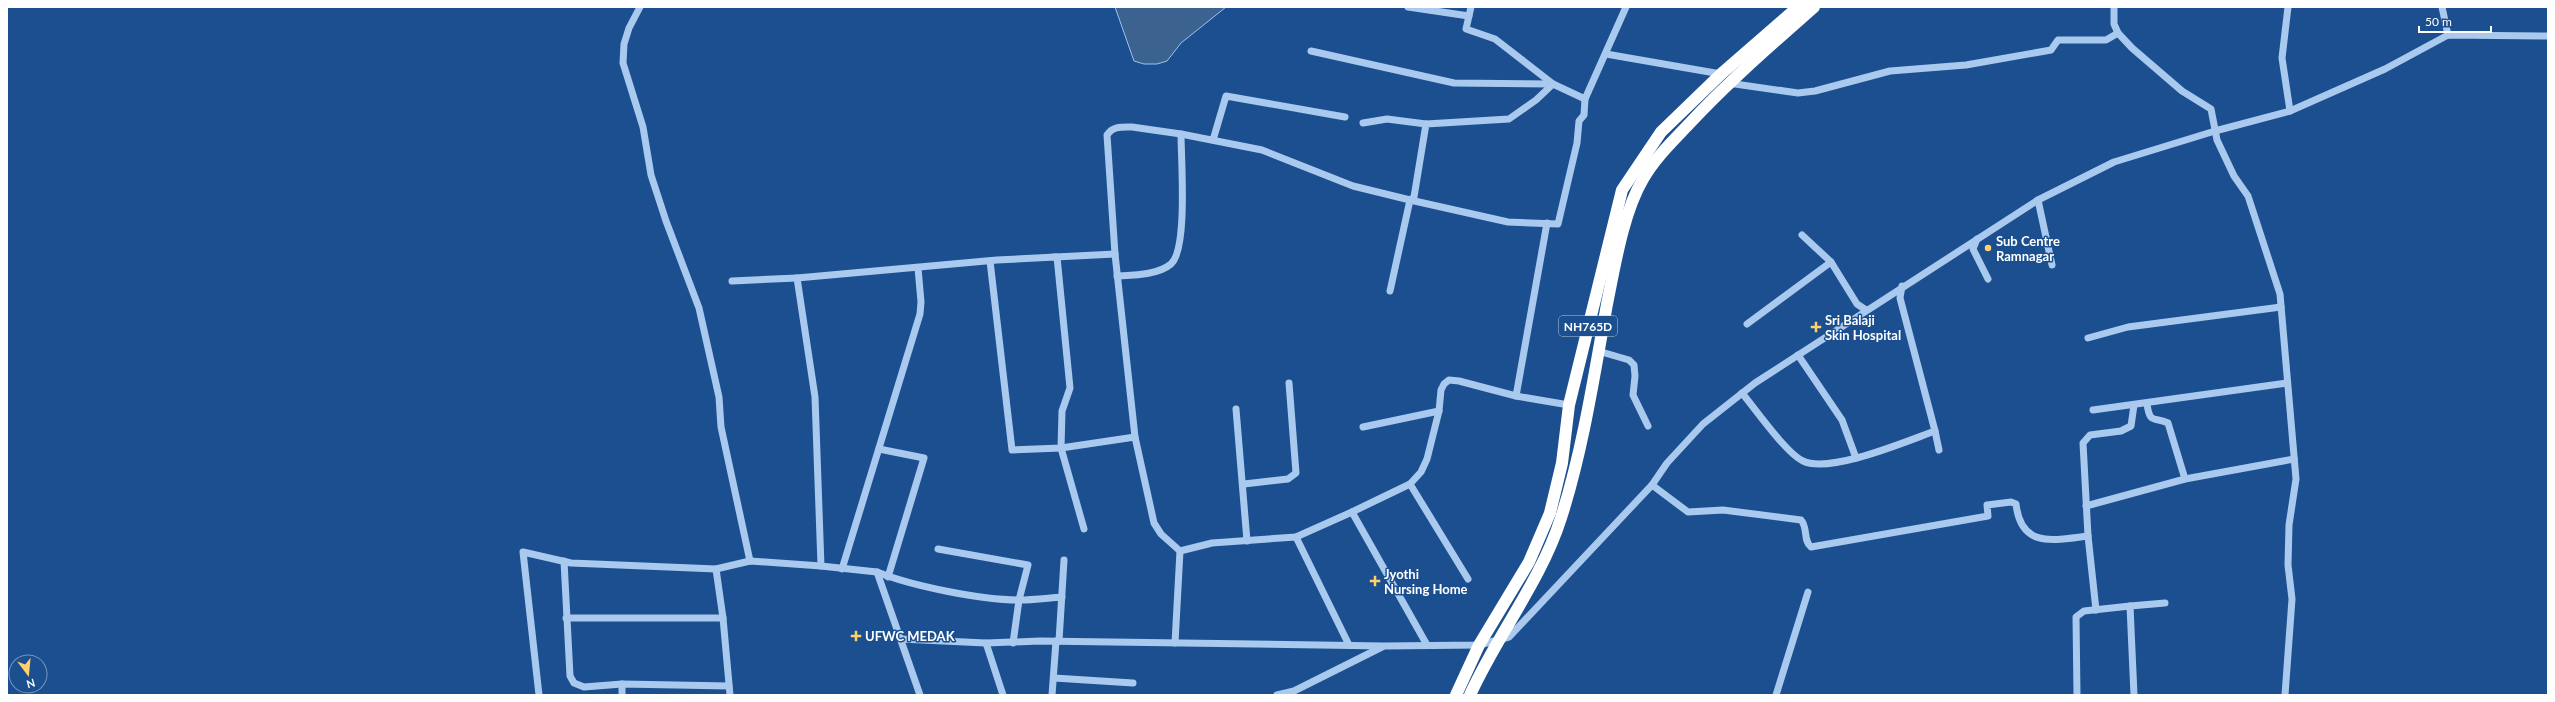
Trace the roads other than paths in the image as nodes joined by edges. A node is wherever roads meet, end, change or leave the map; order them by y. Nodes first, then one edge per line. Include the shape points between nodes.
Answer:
1 (640, 7) edge
2 (1408, 7) edge
3 (1471, 7) edge
4 (1626, 7) edge
5 (1798, 7) edge
6 (1814, 7) edge
7 (2114, 7) edge
8 (2288, 7) edge
9 (2442, 7) edge
10 (1469, 16) junction
11 (2118, 33) junction
12 (2448, 35) junction
13 (2548, 36) edge
14 (1311, 51) dead end
15 (1606, 54) junction
16 (1724, 79) junction
17 (1553, 84) junction
18 (1585, 99) junction
19 (2290, 111) junction
20 (1345, 117) dead end
21 (1363, 123) dead end
22 (1426, 124) junction
23 (2215, 131) junction
24 (1180, 134) junction
25 (1214, 140) junction
26 (1410, 200) junction
27 (2038, 200) junction
28 (1547, 223) junction
29 (1802, 235) dead end
30 (1978, 238) junction
31 (1115, 254) junction
32 (1053, 257) junction
33 (990, 261) junction
34 (1832, 262) junction
35 (2052, 266) dead end
36 (918, 268) junction
37 (1117, 276) junction
38 (797, 278) junction
39 (1988, 279) dead end
40 (732, 281) dead end
41 (1902, 286) junction
42 (1390, 291) dead end
43 (2281, 306) junction
44 (1866, 310) junction
45 (1747, 324) dead end
46 (2088, 338) dead end
47 (1598, 351) junction
48 (1798, 355) junction
49 (1289, 383) dead end
50 (2287, 383) junction
51 (1742, 393) junction
52 (1516, 396) junction
53 (2147, 404) junction
54 (1569, 405) junction
55 (2134, 405) junction
56 (1236, 409) dead end
57 (2093, 410) dead end
58 (1439, 411) junction
59 (1648, 426) dead end
60 (1363, 427) dead end
61 (1935, 431) junction
62 (1135, 437) junction
63 (1061, 448) junction
64 (879, 449) junction
65 (1939, 450) dead end
66 (1856, 458) junction
67 (2294, 459) junction
68 (2185, 479) junction
69 (1244, 484) junction
70 (1410, 484) junction
71 (1652, 485) junction
72 (2086, 506) junction
73 (1352, 512) junction
74 (1084, 529) dead end
75 (2088, 536) junction
76 (1296, 537) junction
77 (1247, 540) junction
78 (938, 548) dead end
79 (1180, 551) junction
80 (1064, 560) dead end
81 (564, 561) junction
82 (750, 561) junction
83 (821, 566) junction
84 (716, 569) junction
85 (842, 569) junction
86 (877, 572) junction
87 (888, 577) junction
88 (1468, 579) dead end
89 (1808, 592) dead end
90 (1062, 597) junction
91 (1019, 600) junction
92 (2165, 603) dead end
93 (2130, 606) junction
94 (2096, 610) junction
95 (566, 618) junction
96 (724, 618) junction
97 (900, 639) junction
98 (1058, 641) junction
99 (1498, 641) junction
100 (986, 643) junction
101 (1013, 643) junction
102 (1175, 643) junction
103 (1349, 645) junction
104 (1427, 645) junction
105 (1479, 645) junction
106 (1384, 646) junction
107 (1054, 678) junction
108 (1133, 683) dead end
109 (622, 684) junction
110 (729, 686) junction
111 (539, 695) edge
112 (622, 695) edge
113 (730, 695) edge
114 (920, 695) edge
115 (1003, 695) edge
116 (1052, 695) edge
117 (1277, 695) edge
118 (1456, 695) edge
119 (1470, 695) edge
120 (1776, 695) edge
121 (2077, 695) edge
122 (2134, 695) edge
123 (2285, 695) edge

1 - 82 street via 624,44 623,63 643,127 651,175 682,265 700,308 719,397 721,427
2 - 10 street
3 - 10 street
4 - 15 street
5 - 16 highway, NH765D
6 - 16 highway, NH765D
7 - 11 street via 2114,24
8 - 19 street via 2282,58
9 - 12 street
10 - 17 street via 1466,29 1495,39
11 - 16 street via 2106,40 2058,40 2052,50 1994,61 1890,71 1815,91 1791,92
11 - 23 street via 2182,91 2211,109
12 - 13 street
12 - 19 street via 2385,69
14 - 17 street via 1454,83
15 - 16 street
15 - 18 street
16 - 47 highway, NH765D via 1654,162 1634,196 1615,265
16 - 54 highway, NH765D via 1661,132 1622,190
17 - 18 street
17 - 22 street via 1509,119
18 - 28 street via 1584,115 1579,121 1577,143 1558,224
19 - 23 street
20 - 25 street via 1226,96
21 - 22 street via 1387,119
22 - 26 street via 1414,197
23 - 27 street via 2114,162
23 - 43 street via 2234,176 2248,196 2279,285
24 - 25 street
24 - 31 street via 1132,127 1113,129 1107,135
24 - 37 street via 1182,228 1177,256 1171,264 1158,270
25 - 26 street via 1262,150 1353,186
26 - 28 street via 1508,222
26 - 42 street
27 - 30 street
27 - 35 street
28 - 52 street
29 - 34 street
30 - 39 street via 1973,249
30 - 41 street
31 - 32 street
31 - 37 street
32 - 33 street
32 - 63 street via 1057,257 1070,388 1062,411
33 - 36 street
33 - 63 street via 1012,450
34 - 44 street via 1857,304
34 - 45 street
36 - 38 street
36 - 64 street via 920,314
37 - 62 street
38 - 40 street
38 - 83 street via 815,397
41 - 44 street
41 - 61 street via 1900,298
43 - 46 street via 2128,327
43 - 50 street
44 - 48 street
47 - 59 street via 1629,360 1634,365 1633,395
47 - 99 highway, NH765D via 1585,421 1561,518 1540,566
48 - 51 street
48 - 66 street via 1842,420
49 - 69 street via 1296,473 1288,479
50 - 53 street
50 - 67 street
51 - 66 street via 1789,449 1803,461 1820,466
51 - 71 street via 1703,424 1667,463
52 - 54 street
52 - 58 street via 1449,380 1441,390
53 - 55 street
53 - 68 street via 2148,415 2154,421 2168,423
54 - 105 highway, NH765D via 1562,463 1550,513 1529,562
55 - 57 street
55 - 72 street via 2131,426 2121,431 2085,438 2083,443
56 - 69 street
58 - 60 street
58 - 70 street via 1427,459 1421,472
61 - 65 street
61 - 66 street
62 - 63 street
62 - 79 street via 1154,523 1161,534
63 - 74 street
64 - 85 street
64 - 87 street via 924,458
67 - 68 street
67 - 123 street via 2296,479 2289,525 2288,564 2292,599
68 - 72 street
69 - 77 street
70 - 73 street
70 - 88 street
71 - 75 street via 1688,512 1723,510 1801,520 1808,544 1812,547 1988,516 1987,505 2011,502 2016,504 2022,527 2031,535 2049,540
71 - 99 street via 1515,633
72 - 75 street
73 - 76 street
73 - 104 street
75 - 94 street
76 - 77 street
76 - 103 street
77 - 79 street
78 - 91 street via 1028,565
79 - 102 street
80 - 90 street
81 - 84 street
81 - 95 street
81 - 111 street via 522,552
82 - 83 street
82 - 84 street
83 - 85 street
84 - 96 street
85 - 86 street
86 - 87 street
86 - 97 street
87 - 91 street via 936,588
89 - 120 street
90 - 91 street
90 - 98 street
91 - 101 street
92 - 93 street
93 - 94 street
93 - 122 street
94 - 121 street via 2084,611 2076,617
95 - 96 street
95 - 109 street via 570,676 574,683 584,687
96 - 110 street
97 - 100 street
97 - 114 street
98 - 101 street
98 - 102 street
98 - 107 street
99 - 105 street
99 - 119 highway, NH765D
100 - 101 street
100 - 115 street
102 - 103 street
103 - 106 street
104 - 105 street
104 - 106 street
105 - 118 highway, NH765D
106 - 117 street via 1294,691
107 - 108 street
107 - 116 street
109 - 110 street
109 - 112 street
110 - 113 street

